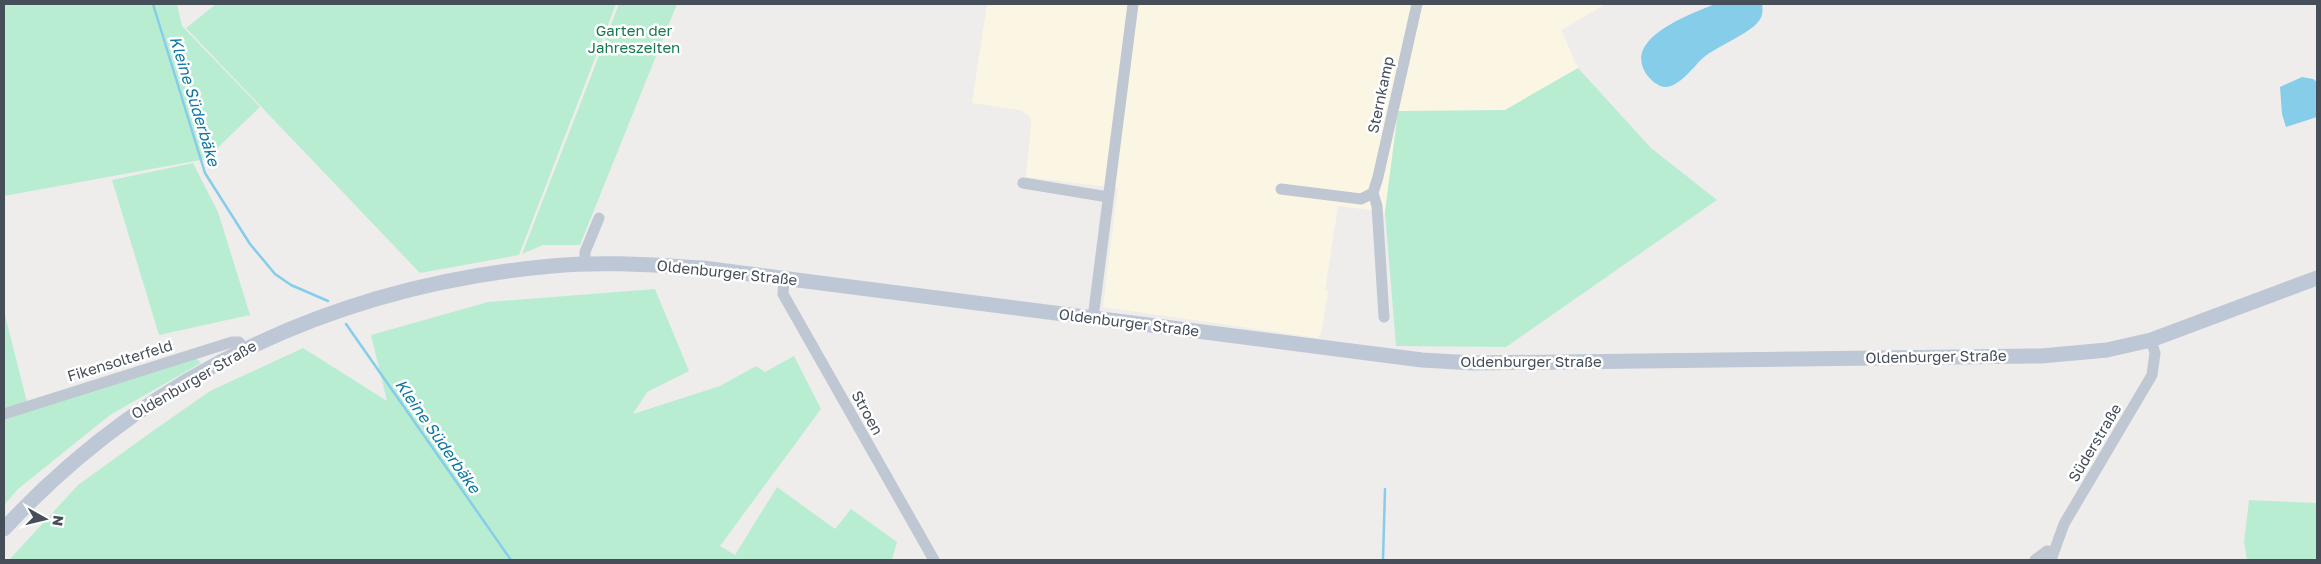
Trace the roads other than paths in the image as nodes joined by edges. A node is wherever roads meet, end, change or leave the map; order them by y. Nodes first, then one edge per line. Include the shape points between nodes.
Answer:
1 (1132, 4) edge
2 (1417, 4) edge
3 (1023, 184) dead end
4 (1281, 189) dead end
5 (1373, 193) junction
6 (1108, 197) junction
7 (599, 218) dead end
8 (585, 264) junction
9 (784, 278) junction
10 (2317, 278) edge
11 (1384, 317) dead end
12 (1093, 318) junction
13 (2151, 340) junction
14 (244, 349) junction
15 (4, 414) edge
16 (4, 529) edge
17 (2052, 556) edge
18 (934, 560) edge
19 (2035, 560) edge

1 - 6 street
2 - 5 street, Sternkamp
3 - 6 street
4 - 5 street via 1361,199
5 - 11 street, Sternkamp via 1377,206
6 - 12 street
7 - 8 street via 585,252
8 - 9 main road, Oldenburger Straße via 703,268
8 - 14 main road, Oldenburger Straße via 484,274 405,291 312,320
9 - 12 main road, Oldenburger Straße
9 - 18 street, Stroen via 783,294
10 - 13 main road, Oldenburger Straße
12 - 13 main road, Oldenburger Straße via 1422,360 1474,363 2041,356 2107,350
13 - 17 street, Süderstraße via 2155,353 2152,375 2064,524
14 - 15 street, Fikensolterfeld via 239,342 232,342
14 - 16 main road, Oldenburger Straße via 172,390 82,453 28,502
17 - 19 street via 2048,551

